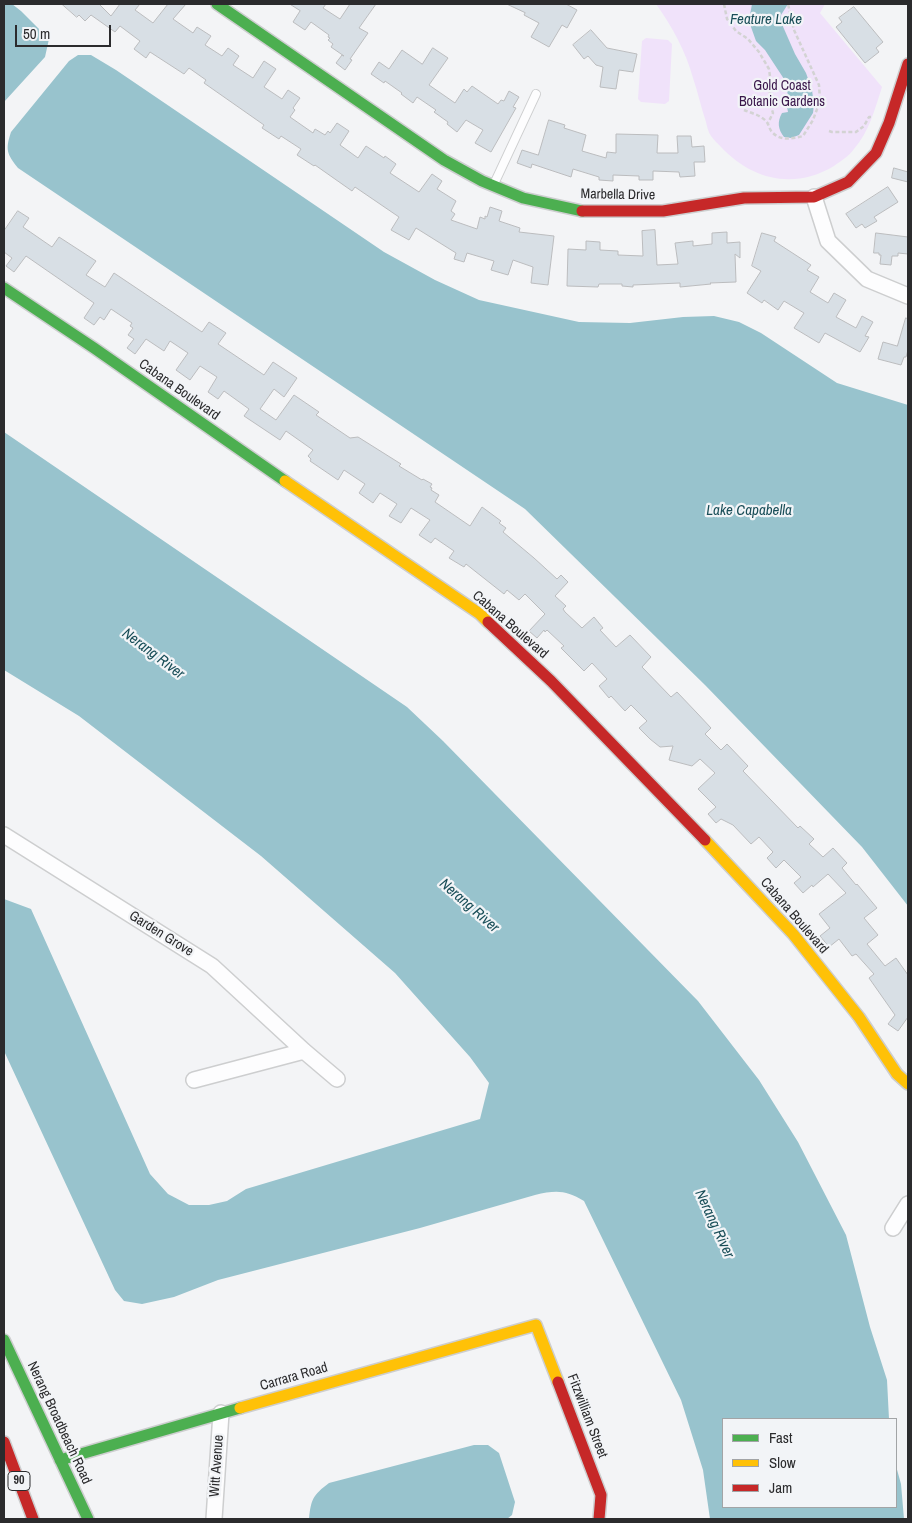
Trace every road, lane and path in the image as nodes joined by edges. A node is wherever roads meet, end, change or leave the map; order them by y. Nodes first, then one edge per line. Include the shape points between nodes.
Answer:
1 (217, 4) edge
2 (725, 4) edge
3 (788, 4) edge
4 (908, 64) edge
5 (536, 94) dead end
6 (744, 110) dead end
7 (877, 118) dead end
8 (768, 123) junction
9 (829, 131) dead end
10 (493, 186) junction
11 (814, 197) junction
12 (4, 288) edge
13 (908, 296) edge
14 (4, 835) edge
15 (304, 1051) junction
16 (337, 1079) dead end
17 (194, 1080) dead end
18 (908, 1084) edge
19 (908, 1204) edge
20 (893, 1228) dead end
21 (536, 1325) joint
22 (4, 1340) edge
23 (221, 1413) junction
24 (4, 1442) edge
25 (60, 1460) junction
26 (33, 1519) edge
27 (88, 1519) edge
28 (214, 1519) edge
29 (599, 1519) edge

1 - 10 street, Marbella Drive via 444,160
2 - 8 path via 727,19 759,52 769,69 769,100 774,112
3 - 8 path via 794,30 819,84 820,101 803,136 780,138 771,131
4 - 11 street, Marbella Drive via 876,153 848,182
5 - 10 lane
6 - 8 path
7 - 9 path via 869,117 856,132
10 - 11 street, Marbella Drive via 523,198 581,210 663,211 744,198
11 - 13 street via 828,241 867,279
12 - 18 street, Cabana Boulevard via 480,614 551,681 793,934 859,1017 897,1074
14 - 15 street, Garden Grove via 212,966
15 - 16 street, Garden Grove
15 - 17 street
19 - 20 street
21 - 23 street, Carrara Road
21 - 29 street, Fitzwilliam Street via 601,1495
22 - 25 street, Nerang Broadbeach Road
23 - 25 street, Carrara Road
23 - 28 street, Witt Avenue
24 - 26 street, 90
25 - 27 street, Nerang Broadbeach Road

